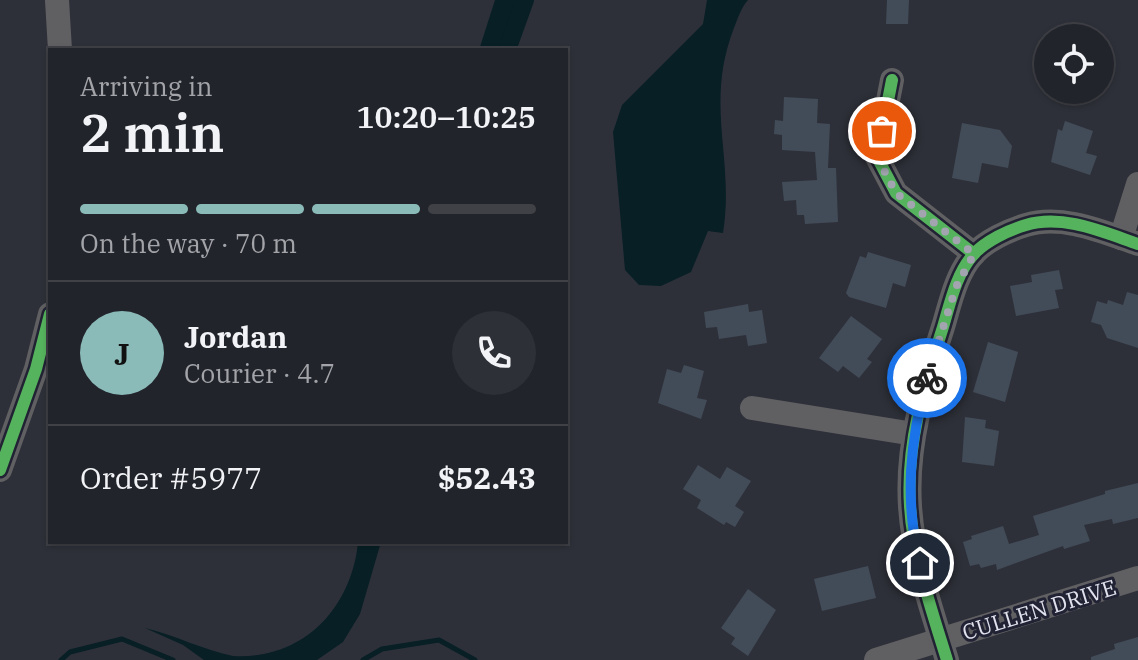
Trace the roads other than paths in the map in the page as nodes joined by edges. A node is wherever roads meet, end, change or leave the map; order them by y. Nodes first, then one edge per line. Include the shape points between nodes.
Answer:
1 (57, 0) edge
2 (60, 48) edge
3 (892, 80) dead end
4 (1138, 184) edge
5 (1130, 241) edge
6 (974, 254) junction
7 (48, 322) edge
8 (752, 408) dead end
9 (914, 434) junction
10 (0, 470) edge
11 (1138, 578) edge
12 (944, 650) edge
13 (876, 660) edge

1 - 2 street
3 - 6 street via 877,157 896,193
4 - 5 street
5 - 6 street via 1074,224 1036,223 1009,231
6 - 9 street via 949,307
7 - 10 street
8 - 9 street
9 - 12 street via 913,535
11 - 12 street, CULLEN DRIVE
12 - 13 street, CULLEN DRIVE

